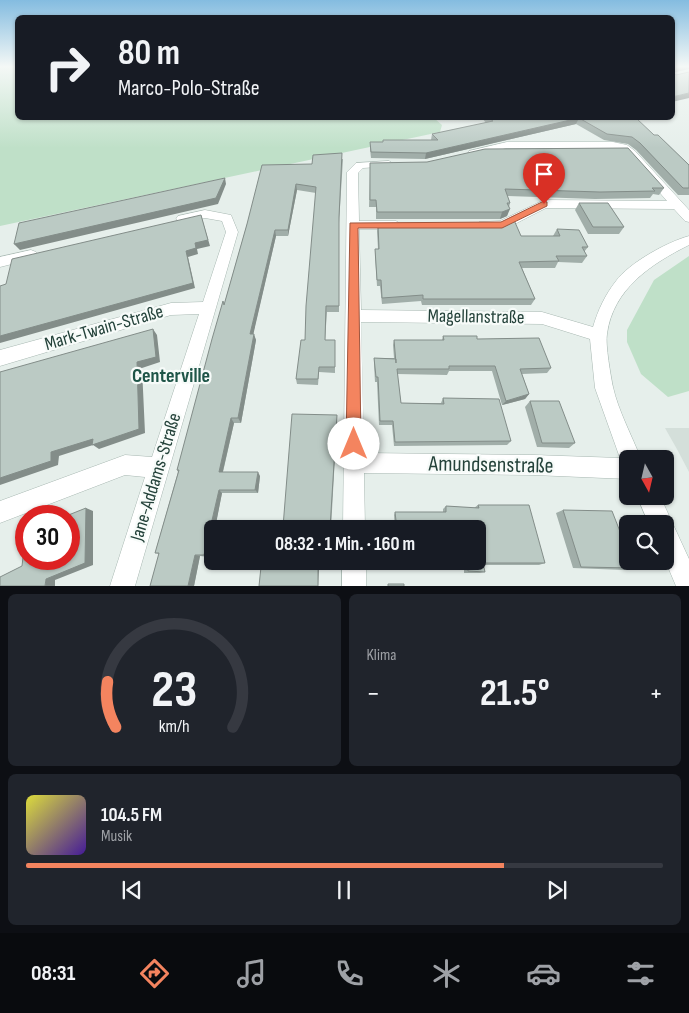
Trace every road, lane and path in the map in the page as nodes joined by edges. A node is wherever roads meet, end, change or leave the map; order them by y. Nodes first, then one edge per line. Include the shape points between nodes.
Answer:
1 (462, 156) edge
2 (397, 164) edge
3 (676, 204) junction
4 (689, 218) edge
5 (169, 222) edge
6 (353, 225) junction
7 (412, 225) edge
8 (473, 225) edge
9 (689, 240) edge
10 (44, 252) edge
11 (0, 262) edge
12 (208, 308) junction
13 (352, 316) junction
14 (598, 335) junction
15 (0, 358) edge
16 (628, 450) edge
17 (354, 463) junction
18 (158, 468) junction
19 (619, 469) edge
20 (0, 512) edge
21 (354, 520) edge
22 (674, 553) edge
23 (354, 570) edge
24 (122, 586) edge
25 (354, 586) edge
26 (689, 586) edge

1 - 3 street via 508,145 623,147
2 - 6 street via 370,163 360,165 352,172
3 - 4 street
3 - 8 street via 544,204 502,225
5 - 12 street, Jane-Addams-Straße via 205,214 227,218 232,232
6 - 7 street
6 - 13 street
9 - 14 street via 655,256 622,283 607,307
10 - 11 street
12 - 15 street, Mark-Twain-Straße via 171,309
12 - 18 street, Jane-Addams-Straße
13 - 14 street, Magellanstraße via 542,318
13 - 17 street
14 - 16 street via 604,388
17 - 19 street, Amundsenstraße
17 - 21 street
18 - 20 street via 125,465
18 - 24 street, Jane-Addams-Straße
22 - 26 street
23 - 25 street

